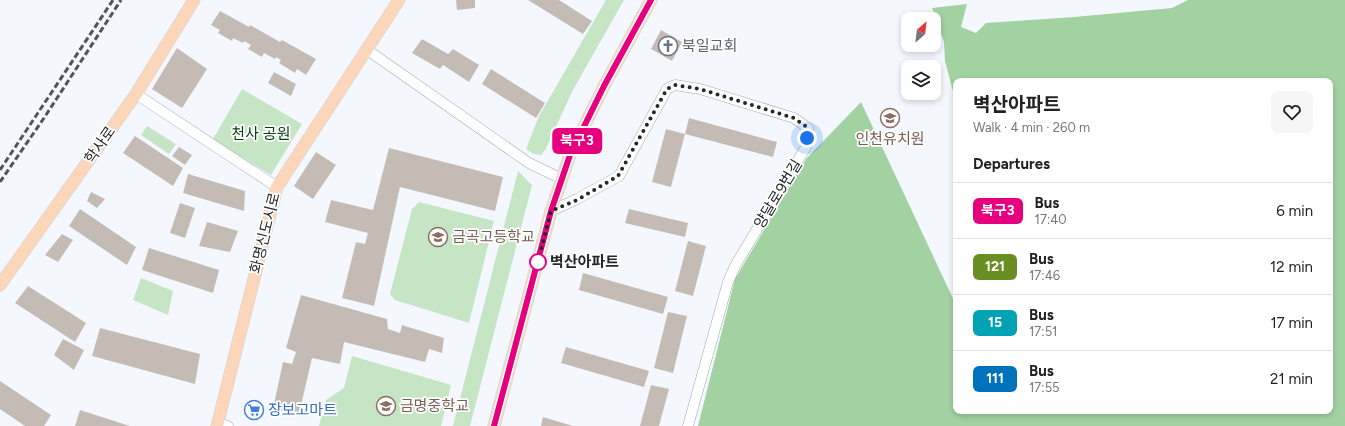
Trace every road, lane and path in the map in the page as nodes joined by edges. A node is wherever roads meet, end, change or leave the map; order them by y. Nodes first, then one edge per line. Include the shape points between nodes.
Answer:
1 (194, 0) edge
2 (398, 0) edge
3 (652, 0) edge
4 (366, 49) junction
5 (136, 94) junction
6 (562, 179) junction
7 (277, 187) junction
8 (558, 192) junction
9 (577, 200) junction
10 (551, 211) junction
11 (0, 285) edge
12 (221, 425) edge
13 (494, 426) edge
14 (688, 426) edge

1 - 5 main road, 학사로
2 - 4 main road, 화명신도시로
3 - 6 main road via 600,93 570,155
4 - 6 street via 529,163
4 - 7 main road, 화명신도시로
5 - 7 street
5 - 11 main road, 학사로
6 - 8 main road
7 - 12 main road, 화명신도시로
8 - 9 street
8 - 10 main road
9 - 10 street, 양달로9번길
9 - 14 street, 양달로9번길 via 618,176 667,89 675,85 700,89 794,118 808,128 806,147 728,282
10 - 13 main road

